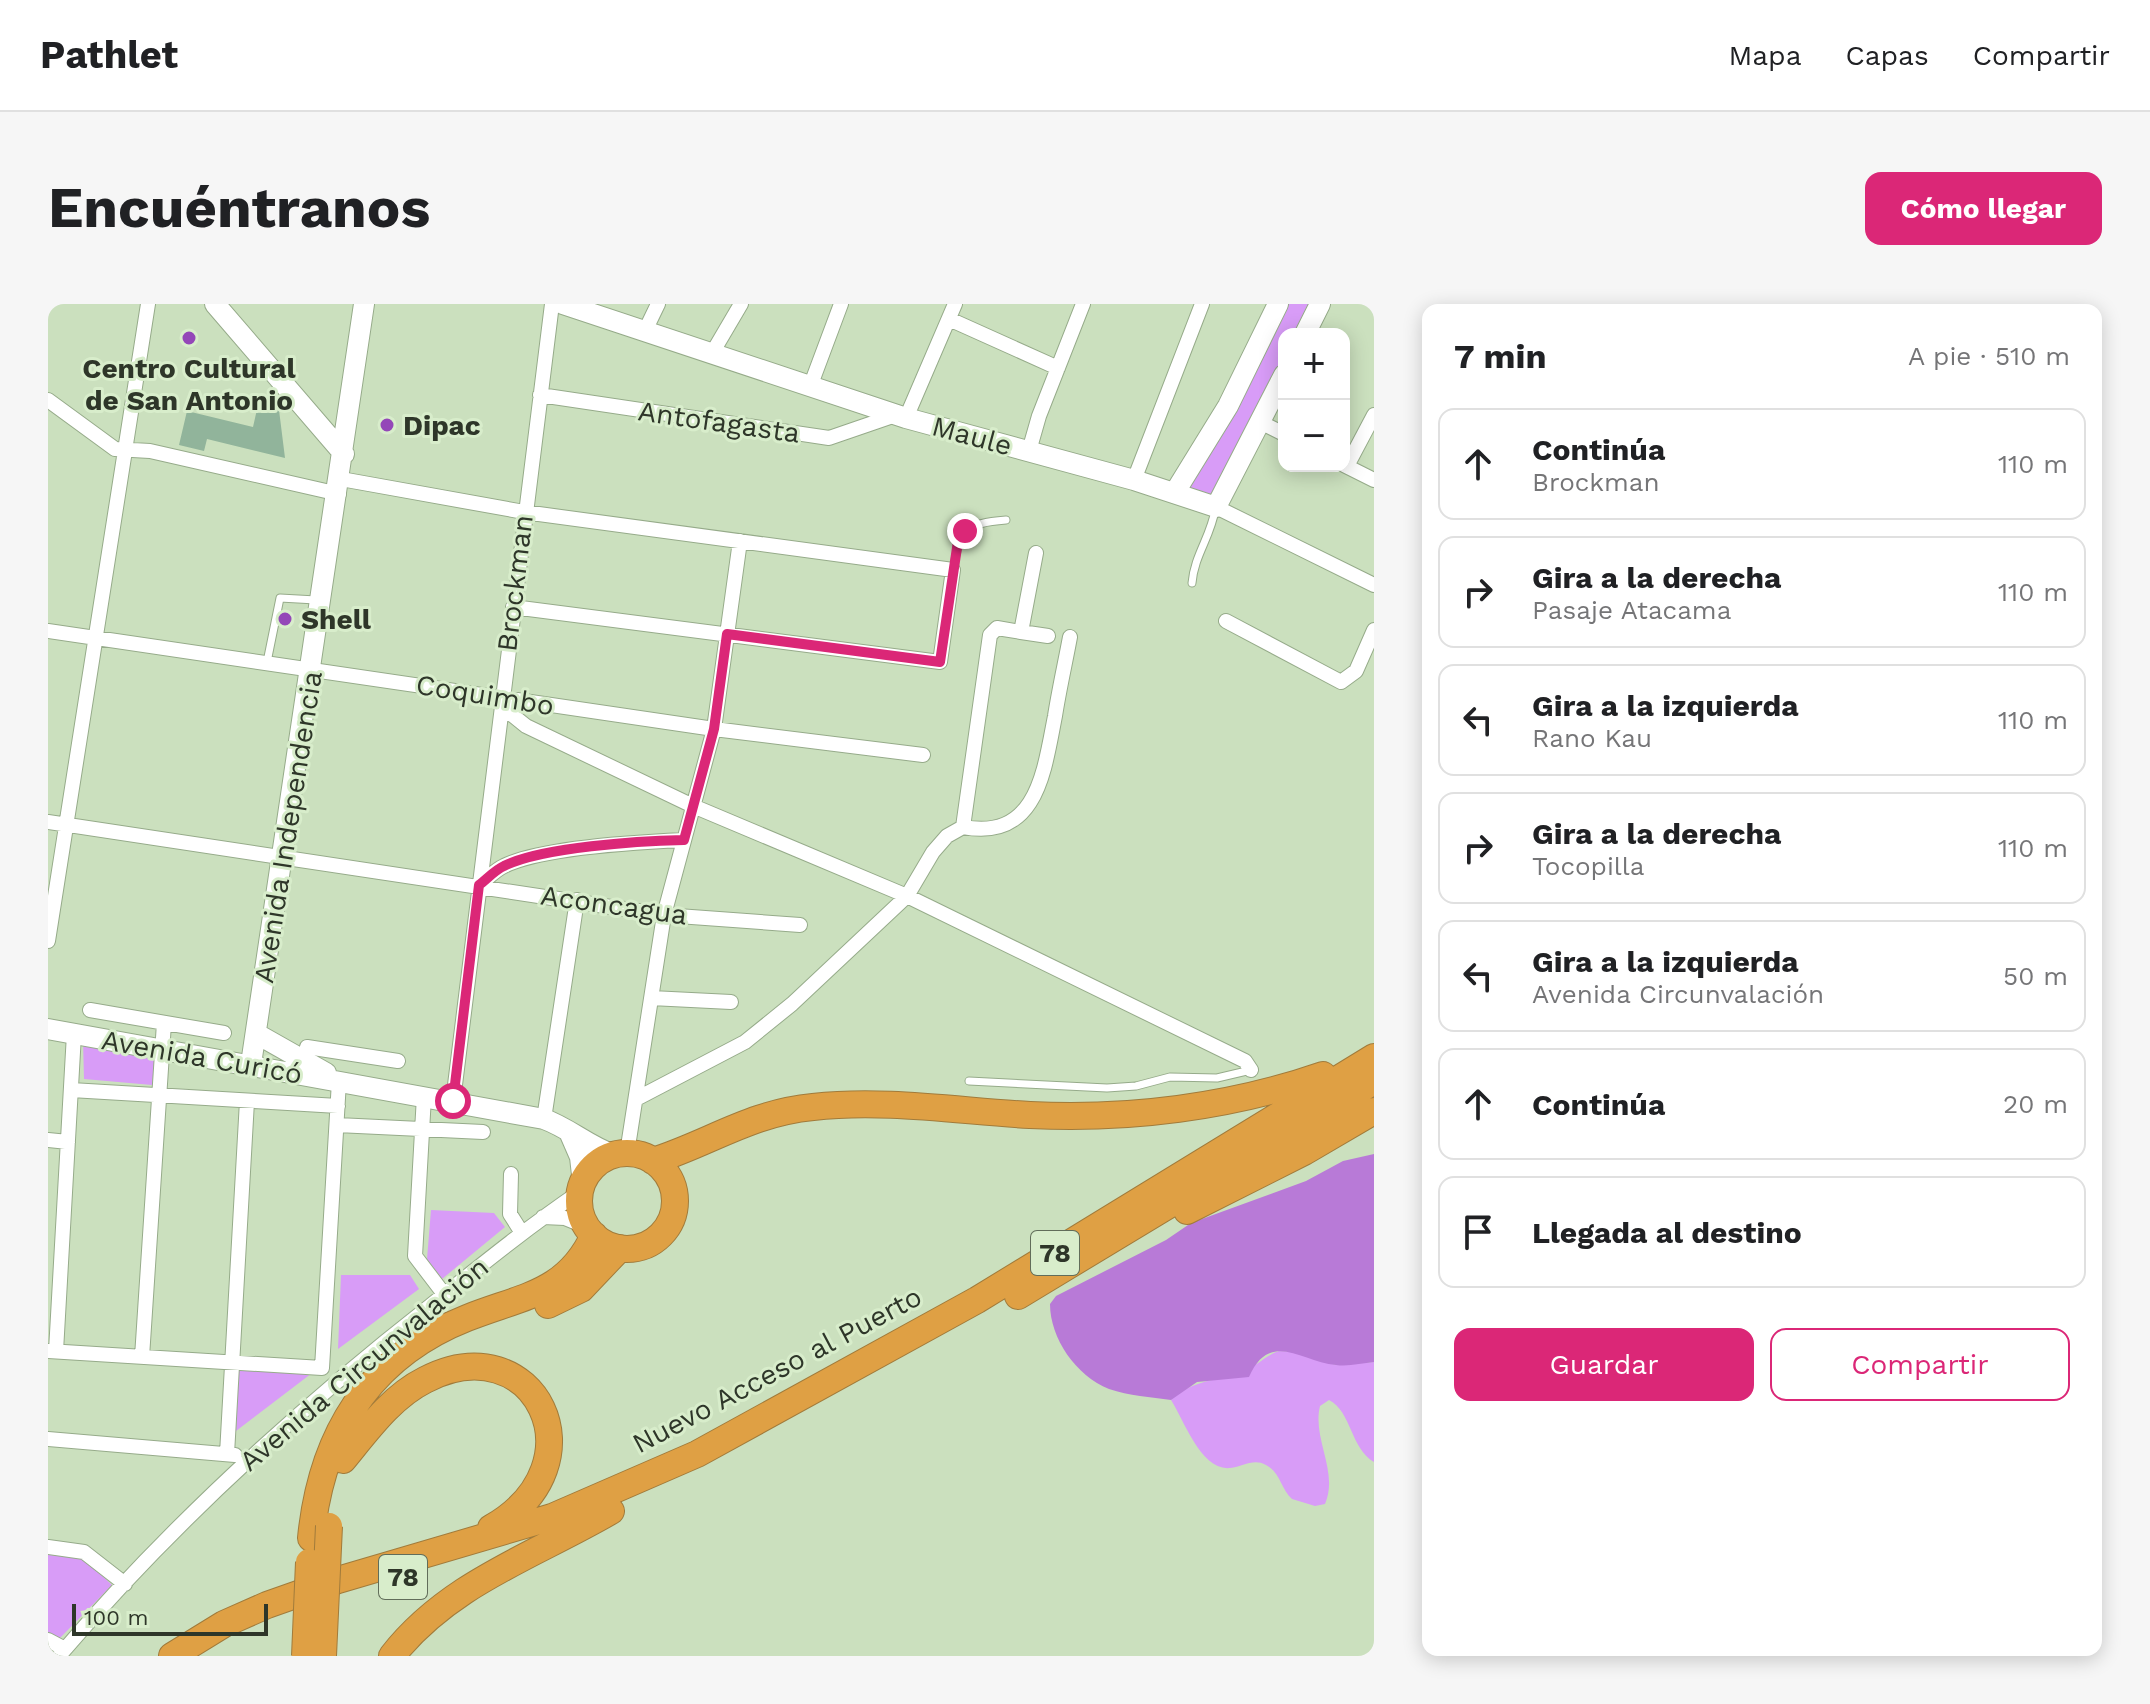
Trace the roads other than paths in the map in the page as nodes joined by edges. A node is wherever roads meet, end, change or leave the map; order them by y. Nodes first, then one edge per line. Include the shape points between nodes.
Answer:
1 (148, 304) edge
2 (215, 304) edge
3 (364, 304) edge
4 (552, 304) edge
5 (563, 304) edge
6 (658, 304) edge
7 (741, 304) edge
8 (841, 304) edge
9 (955, 304) edge
10 (1083, 304) edge
11 (1202, 304) edge
12 (1278, 304) edge
13 (1320, 304) edge
14 (949, 319) junction
15 (1308, 328) edge
16 (644, 333) junction
17 (711, 355) junction
18 (1058, 368) junction
19 (810, 387) junction
20 (1278, 387) edge
21 (540, 395) junction
22 (48, 400) edge
23 (1374, 415) edge
24 (901, 417) junction
25 (1260, 422) junction
26 (1278, 431) edge
27 (124, 451) junction
28 (1029, 451) junction
29 (344, 454) junction
30 (1350, 459) edge
31 (1350, 468) edge
32 (1134, 480) junction
33 (1374, 480) edge
34 (340, 487) junction
35 (1175, 492) junction
36 (1216, 507) junction
37 (524, 512) junction
38 (1006, 520) dead end
39 (740, 541) junction
40 (1036, 553) dead end
41 (953, 570) junction
42 (1192, 583) dead end
43 (1374, 585) edge
44 (322, 601) junction
45 (513, 607) junction
46 (1226, 621) dead end
47 (1374, 630) edge
48 (48, 631) edge
49 (1021, 632) junction
50 (727, 634) junction
51 (1048, 636) dead end
52 (1070, 637) dead end
53 (95, 638) junction
54 (267, 662) junction
55 (311, 668) junction
56 (502, 698) junction
57 (714, 729) junction
58 (923, 755) dead end
59 (693, 806) junction
60 (48, 822) edge
61 (66, 825) junction
62 (963, 827) junction
63 (684, 840) junction
64 (282, 856) junction
65 (479, 885) junction
66 (907, 896) junction
67 (577, 900) junction
68 (664, 915) junction
69 (800, 925) dead end
70 (48, 941) edge
71 (651, 998) junction
72 (731, 1002) dead end
73 (90, 1010) dead end
74 (164, 1023) junction
75 (48, 1029) edge
76 (224, 1033) dead end
77 (74, 1034) junction
78 (257, 1034) junction
79 (307, 1047) dead end
80 (162, 1050) junction
81 (361, 1056) junction
82 (1374, 1056) edge
83 (398, 1061) dead end
84 (251, 1064) junction
85 (1251, 1070) joint
86 (969, 1081) dead end
87 (1374, 1081) edge
88 (348, 1082) junction
89 (71, 1090) junction
90 (159, 1096) junction
91 (424, 1096) junction
92 (636, 1099) junction
93 (247, 1101) junction
94 (453, 1101) junction
95 (338, 1106) junction
96 (1374, 1111) edge
97 (544, 1119) junction
98 (337, 1125) junction
99 (422, 1129) junction
100 (483, 1132) dead end
101 (570, 1134) junction
102 (48, 1140) edge
103 (68, 1142) junction
104 (620, 1154) junction
105 (653, 1161) junction
106 (511, 1174) dead end
107 (582, 1188) junction
108 (543, 1217) junction
109 (591, 1231) junction
110 (522, 1233) junction
111 (1109, 1243) junction
112 (620, 1248) junction
113 (55, 1254) edge
114 (444, 1294) junction
115 (52, 1351) edge
116 (142, 1357) junction
117 (232, 1362) junction
118 (322, 1368) junction
119 (332, 1383) junction
120 (48, 1439) edge
121 (227, 1454) junction
122 (250, 1457) junction
123 (343, 1460) junction
124 (611, 1511) junction
125 (320, 1532) junction
126 (48, 1547) edge
127 (452, 1548) junction
128 (125, 1584) junction
129 (48, 1640) edge
130 (62, 1652) edge
131 (172, 1656) edge
132 (200, 1656) edge
133 (305, 1656) edge
134 (323, 1656) edge
135 (392, 1656) edge

1 - 27 street
2 - 29 main road
3 - 29 main road, Avenida Independencia
4 - 21 street, Brockman
5 - 16 main road, Maule
6 - 16 street
7 - 17 street
8 - 19 street
9 - 14 street
10 - 18 street
11 - 32 street
12 - 35 main road via 1228,406
13 - 15 main road
14 - 18 street
14 - 24 street
16 - 17 main road, Maule
17 - 19 main road, Maule
18 - 28 street
19 - 24 main road, Maule
20 - 25 main road
21 - 24 street, Antofagasta via 829,438
21 - 37 street, Brockman
22 - 27 street
23 - 30 street
24 - 28 main road, Maule
25 - 26 street
25 - 36 main road
27 - 34 street via 150,451
27 - 53 street
28 - 32 main road, Maule
29 - 34 main road, Avenida Independencia
31 - 33 street
32 - 35 main road, Maule
34 - 37 street
34 - 44 main road, Avenida Independencia
35 - 36 main road, Maule
36 - 42 lane via 1194,562
36 - 43 street, Maule
37 - 39 street
37 - 45 street, Brockman
38 - 41 lane via 965,531
39 - 41 street
39 - 50 street
40 - 49 street
41 - 50 street via 940,662
44 - 54 lane via 280,598
44 - 55 main road, Avenida Independencia
45 - 50 street
45 - 56 street, Brockman
46 - 47 street via 1341,682 1356,671
48 - 53 street, Coquimbo
49 - 51 street
49 - 62 street via 997,628 990,635
50 - 57 street
52 - 62 street via 1049,751 1030,804 997,829
53 - 54 street, Coquimbo
53 - 61 street
54 - 55 street, Coquimbo
55 - 56 street, Coquimbo
55 - 64 main road, Avenida Independencia
56 - 57 street, Coquimbo
56 - 59 street via 526,726
56 - 65 street, Brockman
57 - 58 street, Coquimbo
57 - 59 street
59 - 63 street
59 - 66 street
60 - 61 street, Aconcagua
61 - 64 street, Aconcagua
61 - 70 street
62 - 66 street via 933,852
63 - 65 street via 618,844 529,859 504,866
63 - 68 street
64 - 65 street, Aconcagua
64 - 78 main road, Avenida Independencia
65 - 67 street, Aconcagua
65 - 94 street, Brockman
66 - 85 street via 1245,1061
66 - 92 street via 745,1042
67 - 68 street, Aconcagua
67 - 97 street
68 - 69 street, Aconcagua
68 - 71 street
71 - 72 street
71 - 92 street
73 - 74 street, Avenida Curicó
74 - 76 street, Avenida Curicó
74 - 80 street
75 - 77 main road, Avenida Curicó
77 - 80 main road, Avenida Curicó
77 - 89 street
78 - 84 main road, Avenida Independencia
78 - 88 main road
79 - 81 street, Avenida Curicó
80 - 84 main road, Avenida Curicó
80 - 90 street
81 - 83 street, Avenida Curicó
81 - 88 street
82 - 105 highway via 1284,1087 1128,1114 1032,1115 862,1104 810,1107 740,1123
82 - 127 highway, Nuevo Acceso al Puerto / 78 via 977,1300 729,1437 590,1502
84 - 88 main road, Avenida Curicó
85 - 86 lane via 1107,1088
87 - 111 highway, Nuevo Acceso al Puerto / 78
88 - 91 main road, Avenida Curicó
88 - 95 street
89 - 90 street, Avenida Curicó
89 - 103 street
90 - 93 street, Avenida Curicó
90 - 116 street
91 - 94 main road, Avenida Curicó
91 - 99 street
92 - 104 street
93 - 95 street, Avenida Curicó
93 - 117 street
94 - 97 main road, Avenida Curicó
95 - 98 street
96 - 111 highway via 1234,1188
97 - 101 main road, Avenida Curicó
98 - 99 street
98 - 118 street
99 - 100 street
99 - 114 street via 415,1256
101 - 104 main road, Avenida Curicó
101 - 107 main road via 582,1163
102 - 103 street
103 - 113 street
104 - 105 highway
104 - 107 highway via 595,1166
105 - 112 highway via 673,1186 672,1218 652,1242
106 - 110 street via 510,1214
107 - 108 street, Avenida Circunvalación
107 - 109 highway via 580,1210
108 - 109 street via 565,1218
108 - 110 street, Avenida Circunvalación
109 - 112 highway
109 - 125 highway via 581,1261 564,1279 447,1326 375,1378 329,1450 316,1496
110 - 114 street, Avenida Circunvalación
111 - 124 highway, Nuevo Acceso al Puerto / 78 via 704,1467
112 - 123 highway via 571,1295 457,1339 414,1365 371,1409
113 - 115 street
114 - 119 street, Avenida Circunvalación
115 - 116 street
116 - 117 street
117 - 118 street
117 - 121 street
118 - 119 street
119 - 122 street, Avenida Circunvalación
120 - 121 street
121 - 122 street
122 - 128 street, Avenida Circunvalación
123 - 125 highway
123 - 127 highway via 388,1408 424,1380 463,1367 500,1370 515,1378 546,1418 550,1454 545,1472 513,1514
124 - 132 highway, Nuevo Acceso al Puerto / 78 via 278,1618
124 - 135 highway via 468,1586 416,1628
125 - 133 highway, bridge
125 - 134 highway, bridge
126 - 128 street via 92,1556
127 - 131 highway, Nuevo Acceso al Puerto / 78 via 267,1605
128 - 130 street, Avenida Circunvalación
129 - 130 street

